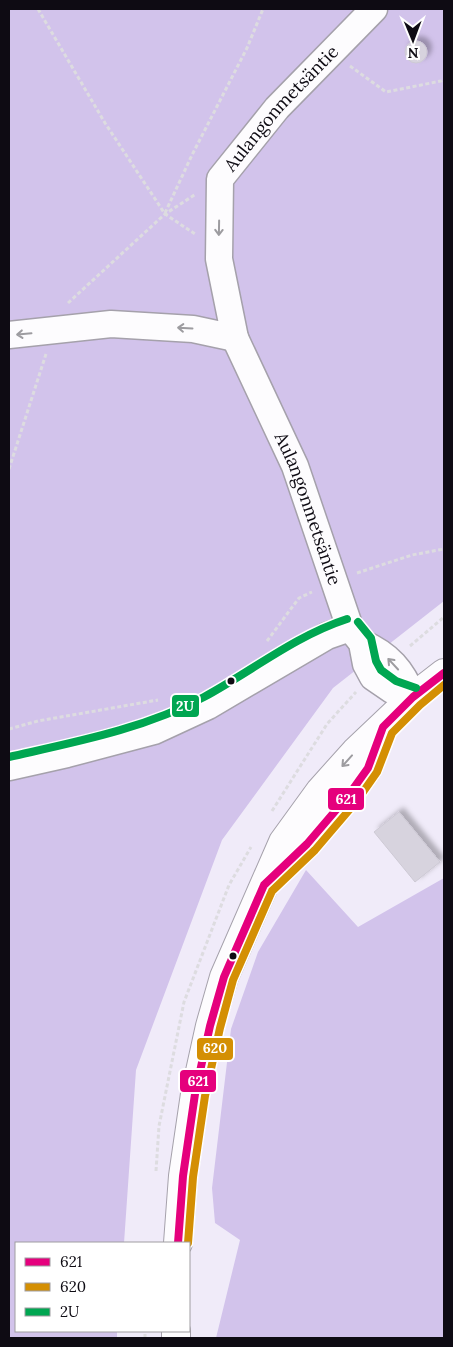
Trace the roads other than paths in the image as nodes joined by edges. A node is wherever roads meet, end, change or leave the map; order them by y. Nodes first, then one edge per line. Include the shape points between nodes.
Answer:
1 (374, 9) edge
2 (9, 335) edge
3 (235, 338) junction
4 (356, 635) junction
5 (444, 673) edge
6 (413, 697) junction
7 (9, 767) edge
8 (178, 1242) edge

1 -> 3 street, Aulangonmetsäntie via 276,108 220,179 219,259
3 -> 2 street via 193,329 111,324
3 - 4 street, Aulangonmetsäntie via 295,466
4 - 6 street, Aulangonmetsäntie via 373,677 392,690
4 - 7 street via 327,636 208,706 154,731
5 - 6 street
6 - 8 street via 383,727 368,768 348,796 307,844 264,885 224,977 195,1094 183,1176

